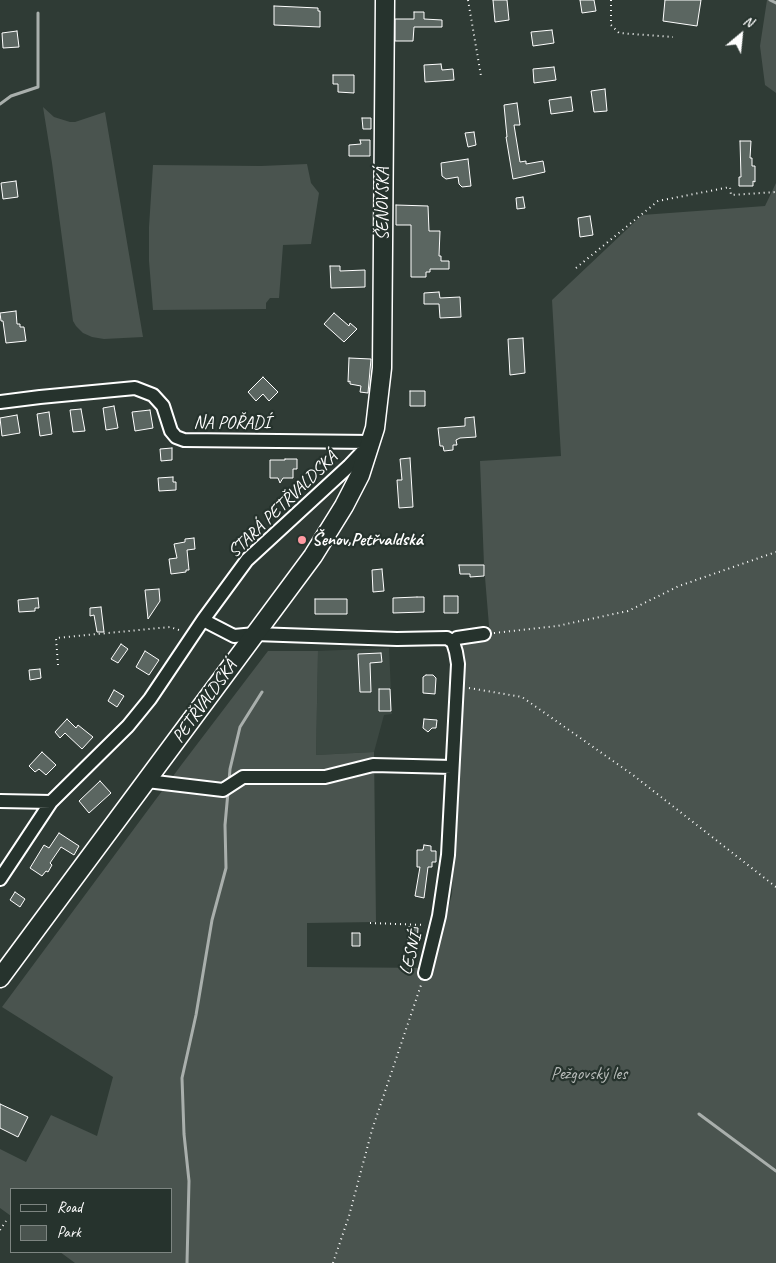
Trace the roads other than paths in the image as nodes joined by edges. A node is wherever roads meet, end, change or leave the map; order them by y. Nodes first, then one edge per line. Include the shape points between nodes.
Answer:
1 (384, 0) edge
2 (0, 402) edge
3 (378, 408) joint
4 (372, 442) junction
5 (203, 620) junction
6 (256, 634) junction
7 (484, 634) road end
8 (453, 642) junction
9 (452, 767) junction
10 (148, 780) junction
11 (0, 801) edge
12 (51, 802) junction
13 (0, 878) edge
14 (425, 973) road end
15 (0, 978) edge

1 - 3 main road, ŠENOVSKÁ via 382,353
2 - 4 street, NA POŘADÍ via 135,388 153,395 162,406 171,430 184,440
3 - 4 main road, PETŘVALDSKÁ
4 - 5 street, STARÁ PETŘVALDSKÁ via 247,560
4 - 6 main road, PETŘVALDSKÁ via 358,480 329,532
5 - 6 street via 234,636
5 - 12 street, STARÁ PETŘVALDSKÁ via 128,726
6 - 8 street via 448,638
6 - 10 main road, PETŘVALDSKÁ
7 - 8 street via 457,638
8 - 9 street, LESNÍ via 457,686
9 - 10 street via 373,765 325,776 243,777 223,790
9 - 14 street, LESNÍ via 448,855 437,925
10 - 15 main road, PETŘVALDSKÁ
11 - 12 street
12 - 13 street, STARÁ PETŘVALDSKÁ

